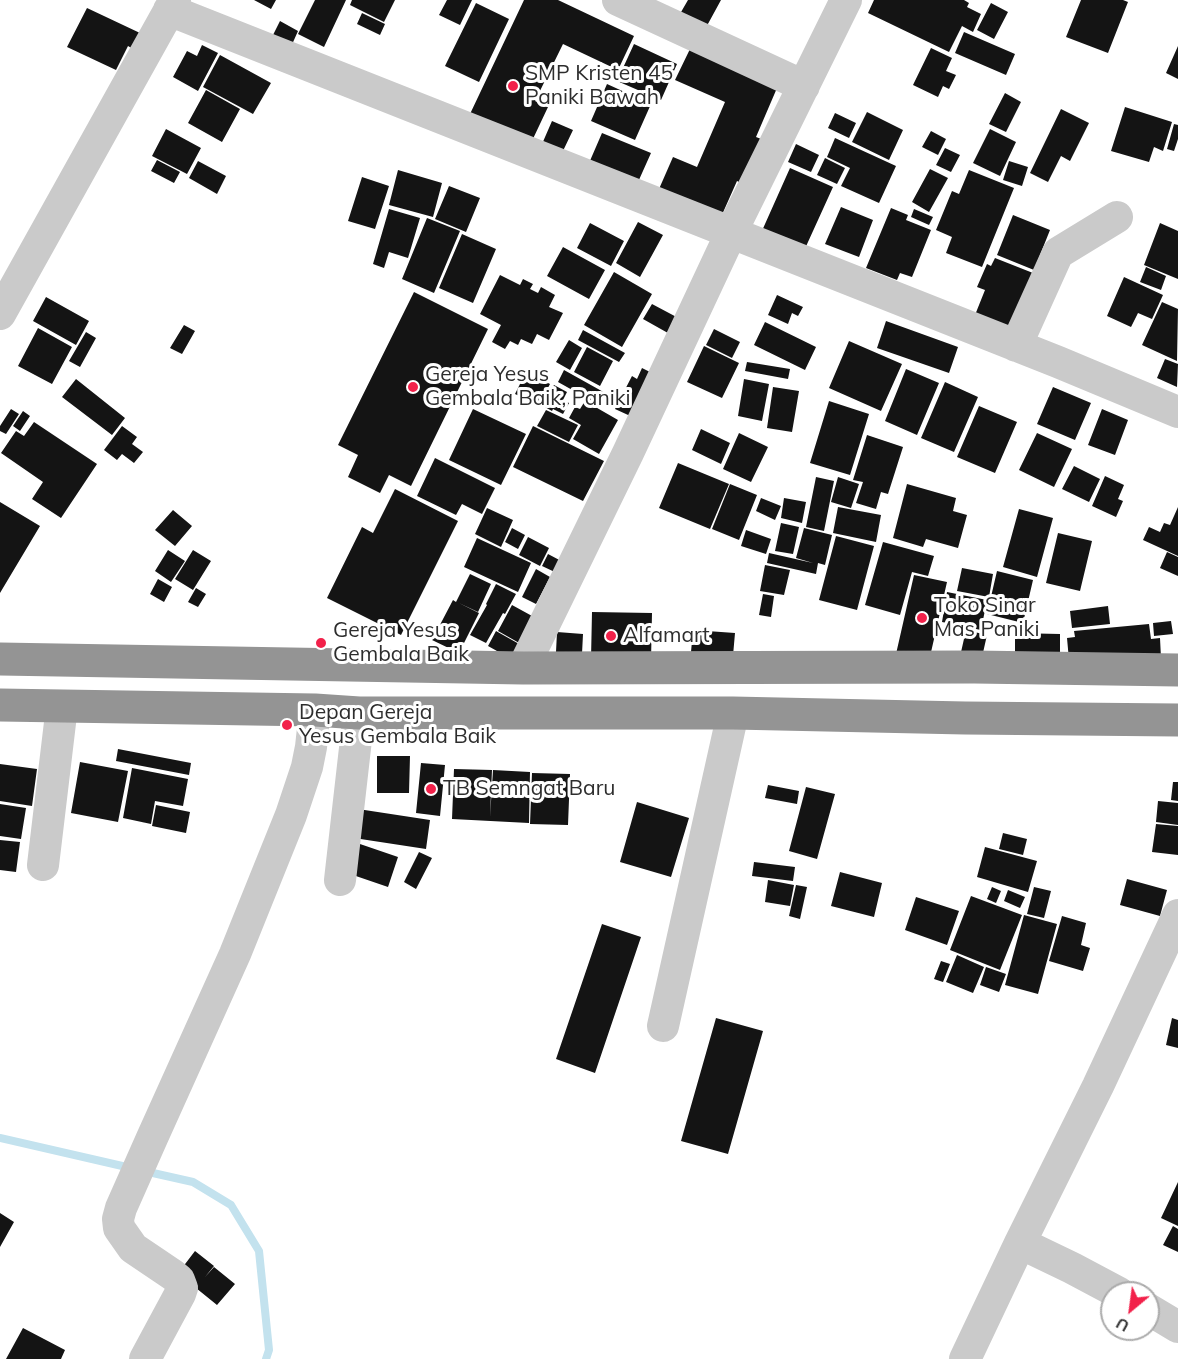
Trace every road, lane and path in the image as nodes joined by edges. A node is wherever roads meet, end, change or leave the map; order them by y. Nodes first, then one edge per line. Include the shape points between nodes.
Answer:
1 (618, 0) edge
2 (846, 0) edge
3 (172, 5) edge
4 (804, 86) junction
5 (1117, 217) dead end
6 (731, 233) junction
7 (0, 314) edge
8 (1016, 346) junction
9 (1178, 412) edge
10 (0, 659) edge
11 (974, 667) junction
12 (523, 668) junction
13 (1178, 670) edge
14 (0, 705) edge
15 (62, 706) junction
16 (315, 710) junction
17 (359, 713) junction
18 (733, 713) junction
19 (965, 718) junction
20 (1178, 720) edge
21 (44, 865) dead end
22 (340, 880) dead end
23 (1178, 915) edge
24 (663, 1026) dead end
25 (1020, 1243) junction
26 (1100, 1283) edge
27 (1160, 1316) edge
28 (1178, 1327) edge
29 (145, 1359) edge
30 (965, 1359) edge

1 - 4 street
2 - 4 street
3 - 6 street
3 - 7 street
4 - 6 street
5 - 8 street via 1058,253
6 - 8 street
6 - 12 street
8 - 9 street
10 - 12 highway
11 - 12 highway
11 - 13 highway
11 - 19 highway
14 - 15 highway
15 - 16 highway
15 - 21 street
16 - 17 highway
16 - 29 street via 307,767 291,815 235,954 118,1219 119,1228 133,1248 172,1275 182,1288
17 - 18 highway
17 - 22 street
18 - 19 highway
18 - 24 street
19 - 20 highway
23 - 25 street
25 - 26 street
25 - 30 street
27 - 28 street

